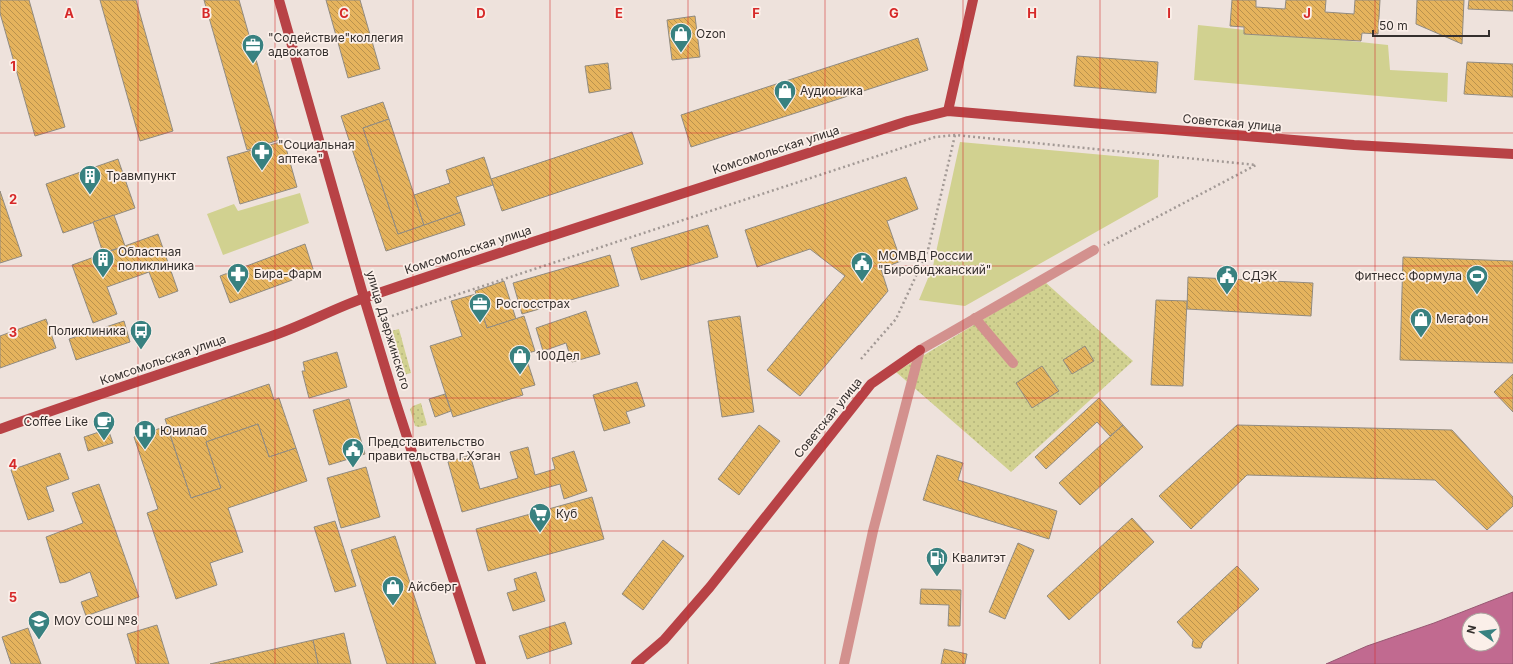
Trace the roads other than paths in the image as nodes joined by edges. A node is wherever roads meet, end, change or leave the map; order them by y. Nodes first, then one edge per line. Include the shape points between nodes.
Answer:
1 (279, 0) edge
2 (972, 0) edge
3 (948, 111) junction
4 (1513, 154) edge
5 (1094, 250) road end
6 (364, 298) junction
7 (975, 318) junction
8 (920, 350) junction
9 (1013, 363) dead end
10 (0, 428) edge
11 (481, 664) edge
12 (636, 664) edge
13 (844, 664) edge

1 - 6 main road, улица Дзержинского
2 - 3 main road
3 - 4 main road, Советская улица via 1354,145
3 - 6 main road, Комсомольская улица via 908,121 611,216
5 - 7 street, Советская улица
6 - 10 main road, Комсомольская улица via 274,336
6 - 11 main road, улица Дзержинского
7 - 8 street, Советская улица
7 - 9 street
8 - 12 main road, Советская улица via 871,384 710,587 664,640
8 - 13 street via 873,531

